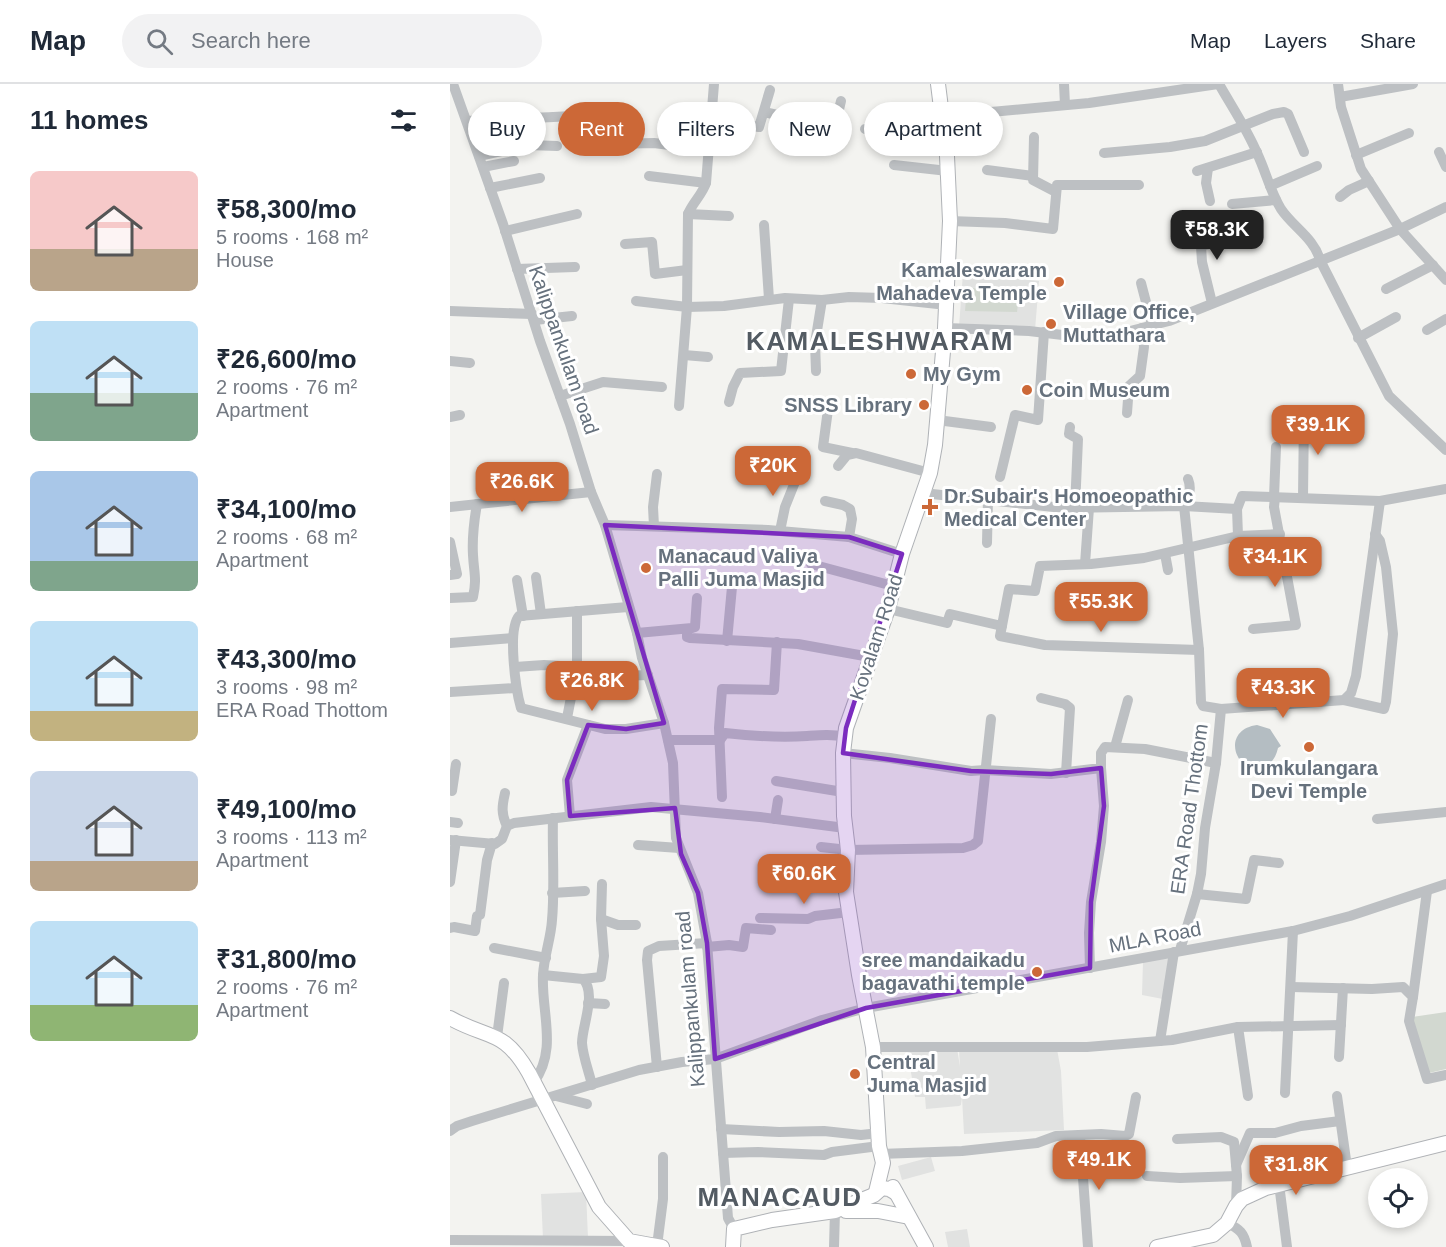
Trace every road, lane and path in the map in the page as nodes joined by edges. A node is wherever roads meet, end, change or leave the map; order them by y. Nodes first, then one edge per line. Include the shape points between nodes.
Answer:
1 (453, 84) edge
2 (714, 84) edge
3 (938, 84) edge
4 (1064, 84) edge
5 (1219, 84) edge
6 (1338, 84) edge
7 (1413, 84) edge
8 (770, 90) dead end
9 (1340, 97) junction
10 (712, 102) edge
11 (940, 102) edge
12 (1065, 105) junction
13 (764, 112) junction
14 (768, 113) edge
15 (1003, 113) edge
16 (558, 117) edge
17 (467, 121) junction
18 (1244, 127) junction
19 (756, 128) edge
20 (1409, 134) dead end
21 (1034, 137) dead end
22 (557, 146) dead end
23 (1257, 152) junction
24 (1304, 152) dead end
25 (1439, 152) dead end
26 (1104, 153) dead end
27 (1356, 155) junction
28 (708, 156) edge
29 (946, 156) edge
30 (481, 161) junction
31 (514, 161) dead end
32 (894, 165) dead end
33 (1317, 166) dead end
34 (1446, 167) edge
35 (987, 170) dead end
36 (948, 171) junction
37 (649, 177) dead end
38 (1034, 177) junction
39 (540, 178) dead end
40 (1369, 181) junction
41 (706, 183) junction
42 (1139, 185) dead end
43 (1270, 186) junction
44 (490, 188) junction
45 (1056, 189) junction
46 (1340, 197) dead end
47 (1276, 200) junction
48 (1210, 201) dead end
49 (1232, 204) dead end
50 (1446, 207) edge
51 (577, 214) dead end
52 (688, 214) junction
53 (729, 216) dead end
54 (950, 220) junction
55 (765, 225) dead end
56 (1400, 229) junction
57 (506, 231) junction
58 (1247, 234) dead end
59 (625, 244) dead end
60 (1320, 260) junction
61 (1433, 266) junction
62 (575, 267) dead end
63 (517, 269) junction
64 (687, 270) junction
65 (1446, 280) edge
66 (1141, 283) dead end
67 (1386, 289) dead end
68 (789, 298) junction
69 (769, 299) junction
70 (822, 300) junction
71 (636, 301) dead end
72 (1212, 303) junction
73 (947, 305) junction
74 (687, 307) junction
75 (450, 311) edge
76 (572, 316) dead end
77 (533, 317) junction
78 (1396, 317) dead end
79 (1446, 319) edge
80 (1147, 327) junction
81 (945, 328) junction
82 (1427, 330) dead end
83 (1044, 332) junction
84 (1358, 338) junction
85 (684, 355) junction
86 (708, 357) dead end
87 (450, 361) edge
88 (470, 363) dead end
89 (816, 371) dead end
90 (662, 387) dead end
91 (560, 396) junction
92 (729, 402) dead end
93 (829, 402) dead end
94 (679, 406) dead end
95 (1127, 413) dead end
96 (1304, 415) dead end
97 (937, 420) junction
98 (991, 427) dead end
99 (1070, 427) dead end
100 (1276, 447) dead end
101 (1446, 450) edge
102 (852, 453) junction
103 (838, 466) dead end
104 (799, 472) dead end
105 (930, 473) junction
106 (657, 474) dead end
107 (1000, 477) dead end
108 (1188, 479) dead end
109 (1446, 489) edge
110 (591, 492) junction
111 (923, 493) junction
112 (1275, 497) junction
113 (1303, 497) junction
114 (988, 499) junction
115 (825, 501) dead end
116 (1380, 501) junction
117 (477, 504) junction
118 (1184, 506) junction
119 (450, 507) edge
120 (1075, 508) junction
121 (1089, 508) junction
122 (1237, 509) junction
123 (605, 525) junction
124 (654, 526) junction
125 (780, 531) junction
126 (1280, 534) junction
127 (1375, 534) junction
128 (1239, 536) junction
129 (849, 537) junction
130 (450, 542) edge
131 (987, 543) dead end
132 (1188, 547) junction
133 (902, 554) junction
134 (1166, 554) junction
135 (811, 564) dead end
136 (1085, 564) junction
137 (1168, 570) dead end
138 (453, 575) edge
139 (536, 577) dead end
140 (476, 579) junction
141 (517, 580) dead end
142 (893, 586) junction
143 (732, 587) dead end
144 (450, 598) edge
145 (697, 598) dead end
146 (628, 607) junction
147 (888, 609) junction
148 (577, 611) junction
149 (541, 614) junction
150 (523, 616) junction
151 (1002, 626) junction
152 (1253, 629) dead end
153 (687, 630) junction
154 (637, 633) junction
155 (513, 638) junction
156 (728, 640) junction
157 (450, 642) edge
158 (777, 642) junction
159 (1199, 650) junction
160 (870, 657) junction
161 (515, 667) junction
162 (577, 667) junction
163 (648, 675) junction
164 (516, 688) junction
165 (450, 692) edge
166 (1041, 699) dead end
167 (1128, 700) dead end
168 (1344, 700) junction
169 (1221, 709) junction
170 (567, 718) junction
171 (991, 719) dead end
172 (664, 723) junction
173 (588, 725) junction
174 (845, 737) junction
175 (668, 740) junction
176 (720, 740) junction
177 (1115, 747) junction
178 (843, 753) junction
179 (1216, 763) junction
180 (456, 764) dead end
181 (1101, 768) junction
182 (985, 770) junction
183 (1066, 773) junction
184 (776, 781) dead end
185 (455, 791) edge
186 (843, 792) junction
187 (505, 793) dead end
188 (722, 797) dead end
189 (778, 800) dead end
190 (675, 808) junction
191 (1446, 812) edge
192 (570, 816) junction
193 (553, 818) junction
194 (775, 819) junction
195 (1377, 819) dead end
196 (507, 826) junction
197 (845, 828) junction
198 (453, 840) edge
199 (492, 843) junction
200 (638, 845) dead end
201 (821, 847) dead end
202 (679, 848) junction
203 (848, 850) junction
204 (1279, 863) dead end
205 (450, 882) edge
206 (602, 884) dead end
207 (1446, 884) edge
208 (585, 891) dead end
209 (1427, 891) junction
210 (552, 893) junction
211 (1197, 894) junction
212 (849, 912) junction
213 (760, 918) dead end
214 (601, 919) junction
215 (636, 925) dead end
216 (450, 928) edge
217 (771, 930) dead end
218 (1293, 931) junction
219 (707, 945) junction
220 (494, 948) dead end
221 (1177, 951) junction
222 (546, 958) junction
223 (1090, 968) junction
224 (543, 975) junction
225 (584, 979) junction
226 (504, 983) dead end
227 (1291, 987) junction
228 (1343, 988) junction
229 (1413, 997) junction
230 (588, 1004) junction
231 (605, 1004) dead end
232 (866, 1008) junction
233 (450, 1018) edge
234 (1341, 1025) junction
235 (1238, 1027) junction
236 (1288, 1027) junction
237 (497, 1036) junction
238 (1160, 1041) junction
239 (873, 1047) junction
240 (1339, 1057) dead end
241 (716, 1059) junction
242 (657, 1067) junction
243 (1446, 1075) edge
244 (534, 1082) junction
245 (592, 1085) junction
246 (1285, 1093) dead end
247 (1248, 1096) dead end
248 (1337, 1096) dead end
249 (549, 1097) junction
250 (1136, 1097) dead end
251 (587, 1104) dead end
252 (1340, 1121) junction
253 (721, 1129) junction
254 (450, 1131) edge
255 (765, 1131) junction
256 (1080, 1136) junction
257 (1177, 1139) dead end
258 (1446, 1144) edge
259 (880, 1149) junction
260 (723, 1153) junction
261 (765, 1153) junction
262 (663, 1157) dead end
263 (1347, 1167) junction
264 (1237, 1170) junction
265 (1148, 1176) dead end
266 (1279, 1184) junction
267 (875, 1194) junction
268 (897, 1196) junction
269 (1236, 1206) junction
270 (835, 1211) junction
271 (882, 1212) junction
272 (909, 1217) junction
273 (1227, 1223) junction
274 (735, 1229) junction
275 (450, 1240) edge
276 (629, 1241) junction
277 (595, 1245) edge
278 (659, 1247) edge
279 (733, 1247) edge
280 (834, 1247) edge
281 (926, 1247) edge
282 (1088, 1247) edge
283 (1157, 1247) edge
284 (1247, 1247) edge
285 (1287, 1247) edge

1 - 17 street, Kalippankulam road
2 - 10 street
3 - 11 main road, Kovalam Road
4 - 12 street
5 - 12 street
5 - 18 street
6 - 9 street
7 - 9 street
8 - 13 street
9 - 27 street
12 - 15 street
13 - 14 street
13 - 19 street
16 - 17 street
17 - 30 street, Kalippankulam road
18 - 23 street
18 - 24 street via 1284,112
18 - 26 street via 1205,141
20 - 27 street
21 - 38 street
22 - 30 street via 528,145
23 - 43 street
23 - 48 street via 1202,170
25 - 34 street
27 - 40 street
28 - 41 street
29 - 36 main road, Kovalam Road
30 - 31 street
30 - 44 street, Kalippankulam road
32 - 36 street
33 - 43 street
35 - 38 street
36 - 54 main road, Kovalam Road
37 - 41 street
38 - 45 street via 1033,180
39 - 44 street
40 - 46 street
40 - 56 street
41 - 52 street
42 - 45 street
43 - 47 street
44 - 57 street, Kalippankulam road
45 - 54 street via 1053,229
47 - 49 street
47 - 60 street via 1317,249
50 - 56 street
51 - 57 street
52 - 53 street
52 - 64 street
54 - 73 main road, Kovalam Road
55 - 69 street
56 - 60 street
56 - 61 street
57 - 63 street, Kalippankulam road
58 - 72 street via 1201,246
59 - 64 street via 652,242 655,274
60 - 72 street
60 - 84 street
61 - 65 street
61 - 67 street
62 - 63 street
63 - 77 street, Kalippankulam road
64 - 74 street
66 - 80 street
68 - 69 street
68 - 70 street
68 - 92 street via 781,371 740,373
69 - 74 street
70 - 73 street via 882,298
70 - 89 street via 815,343
71 - 74 street
72 - 80 street
73 - 81 main road, Kovalam Road
74 - 85 street
75 - 77 street
76 - 77 street
77 - 91 street, Kalippankulam road
78 - 84 street
79 - 82 street
80 - 83 street via 1103,338
80 - 95 street via 1140,375 1129,386
81 - 83 street
81 - 97 main road, Kovalam Road
83 - 107 street via 1038,420 1016,415
84 - 101 street via 1389,396
85 - 86 street
85 - 94 street
87 - 88 street
90 - 91 street via 603,382
91 - 110 street, Kalippankulam road
93 - 102 street via 823,447
96 - 113 street
97 - 98 street
97 - 105 main road, Kovalam Road
99 - 120 street via 1069,434 1078,439
100 - 112 street
102 - 103 street
102 - 105 street
104 - 125 street
105 - 111 main road, Kovalam Road
106 - 124 street
108 - 118 street
109 - 116 street
110 - 117 street
110 - 123 street, Kalippankulam road
111 - 114 street
111 - 133 main road, Kovalam Road
112 - 113 street
112 - 122 street via 1242,496
112 - 126 street
113 - 116 street
114 - 120 street
114 - 131 street
115 - 129 street via 850,509
116 - 127 street
117 - 119 street
117 - 140 street via 473,540
118 - 121 street
118 - 122 street
118 - 132 street
120 - 121 street
121 - 136 street
122 - 128 street
123 - 124 street
123 - 146 street, Kalippankulam road
124 - 125 street
125 - 129 street
126 - 128 street
126 - 152 street via 1296,625
127 - 168 street via 1356,676 1351,693
127 - 168 street, ERA Road Thottom via 1386,567 1394,634 1386,702 1384,709
128 - 132 street
129 - 133 street
130 - 138 street
132 - 134 street
132 - 159 street
133 - 142 main road, Kovalam Road
134 - 136 street
134 - 137 street
135 - 142 street
136 - 151 street via 1040,566 1035,591 1009,590
138 - 140 street
139 - 149 street
140 - 144 street via 473,597
141 - 150 street
142 - 147 main road, Kovalam Road
143 - 156 street
145 - 153 street via 695,627
146 - 148 street
146 - 154 street, Kalippankulam road
147 - 151 street via 947,623 950,614
147 - 160 main road, Kovalam Road
148 - 149 street
148 - 162 street
149 - 150 street
150 - 155 street via 515,619
151 - 159 street via 1000,636 1045,645
153 - 154 street
153 - 156 street via 690,639
154 - 163 street, Kalippankulam road
155 - 157 street
155 - 161 street
156 - 158 street
158 - 160 street
158 - 176 street via 774,690 722,689
159 - 169 street via 1201,702 1203,706
160 - 174 main road, Kovalam Road
161 - 162 street
161 - 164 street
162 - 163 street via 621,676
162 - 170 street
163 - 172 street, Kalippankulam road
164 - 165 street
164 - 170 street via 522,708
166 - 183 street via 1070,708
167 - 177 street
168 - 169 street, ERA Road Thottom
169 - 179 street, ERA Road Thottom
170 - 173 street
171 - 182 street
172 - 173 street via 626,729
172 - 175 street, Kalippankulam road
173 - 192 street via 567,780
174 - 176 street via 824,733 724,733
174 - 178 main road, Kovalam Road
175 - 176 street
175 - 190 street, Kalippankulam road
176 - 188 street
177 - 179 street
177 - 181 street via 1105,747
178 - 182 street
178 - 186 main road, Kovalam Road
179 - 211 street, ERA Road Thottom
180 - 185 street
181 - 183 street
181 - 223 street via 1104,806 1090,912
182 - 183 street
182 - 203 street via 978,841 973,845
184 - 186 street
186 - 197 main road, Kovalam Road
187 - 196 street via 502,807
189 - 194 street
190 - 192 street
190 - 194 street
190 - 202 street, Kalippankulam road
191 - 195 street
192 - 193 street
193 - 196 street
193 - 210 street
194 - 197 street
196 - 199 street via 502,839
197 - 203 main road, Kovalam Road
198 - 199 street
198 - 205 street
199 - 216 street via 475,931
200 - 202 street
201 - 203 street
202 - 219 street, Kalippankulam road via 698,893
203 - 212 main road, Kovalam Road
204 - 211 street via 1254,860 1246,898
206 - 214 street
207 - 209 street, MLA Road
208 - 210 street
209 - 218 street, MLA Road
209 - 229 street
210 - 222 street
211 - 221 street, ERA Road Thottom
212 - 213 street via 808,919
212 - 232 main road, Kovalam Road
214 - 215 street via 618,925
214 - 225 street via 601,977
217 - 219 street via 746,928 743,947
218 - 221 street, MLA Road
218 - 227 street
219 - 241 street, Kalippankulam road
219 - 242 street via 659,946 648,951
220 - 222 street
221 - 223 street, MLA Road
221 - 238 street, ERA Road Thottom
222 - 224 street
223 - 232 street, MLA Road
224 - 225 street
224 - 244 street via 547,1040 542,1071
225 - 230 street via 588,984
226 - 237 street
227 - 228 street
227 - 236 street
228 - 229 street via 1403,987
228 - 234 street
229 - 243 street via 1409,1021 1427,1079
230 - 231 street
230 - 245 street via 582,1043
232 - 239 main road, Kovalam Road
232 - 241 street, MLA Road
233 - 237 main road
234 - 236 street
234 - 240 street
235 - 236 street
235 - 238 street
235 - 247 street
236 - 246 street
237 - 244 main road via 516,1052
238 - 239 street via 1066,1047
239 - 259 main road, Kovalam Road
241 - 242 street, MLA Road
241 - 253 street, Kalippankulam road
242 - 245 street, MLA Road
244 - 249 main road
245 - 249 street, MLA Road
248 - 252 street
249 - 251 street
249 - 254 street, MLA Road
249 - 276 main road via 599,1207
250 - 256 street via 1129,1134
252 - 263 street
252 - 264 street via 1275,1133 1250,1133
253 - 255 street
253 - 260 street, Kalippankulam road
255 - 259 street via 861,1135
255 - 261 street
256 - 259 street via 1056,1136 1037,1143 973,1150
256 - 282 street
257 - 264 street via 1230,1139 1234,1142
258 - 263 main road
259 - 261 street via 824,1155
259 - 267 main road, Kovalam Road
259 - 268 main road
260 - 261 street
260 - 274 street, Kalippankulam road via 728,1218
262 - 278 street
263 - 266 main road
264 - 265 street via 1180,1178
264 - 269 street
266 - 269 main road via 1248,1196
266 - 285 street
267 - 268 main road via 886,1188
267 - 270 main road
267 - 271 main road via 873,1204
268 - 271 main road via 896,1208
268 - 272 main road
269 - 273 main road
270 - 271 main road
270 - 274 main road
270 - 280 street
271 - 272 main road
272 - 281 main road
273 - 283 main road via 1213,1235
273 - 284 street via 1242,1231
274 - 279 main road
275 - 277 street
276 - 277 street
276 - 278 main road

